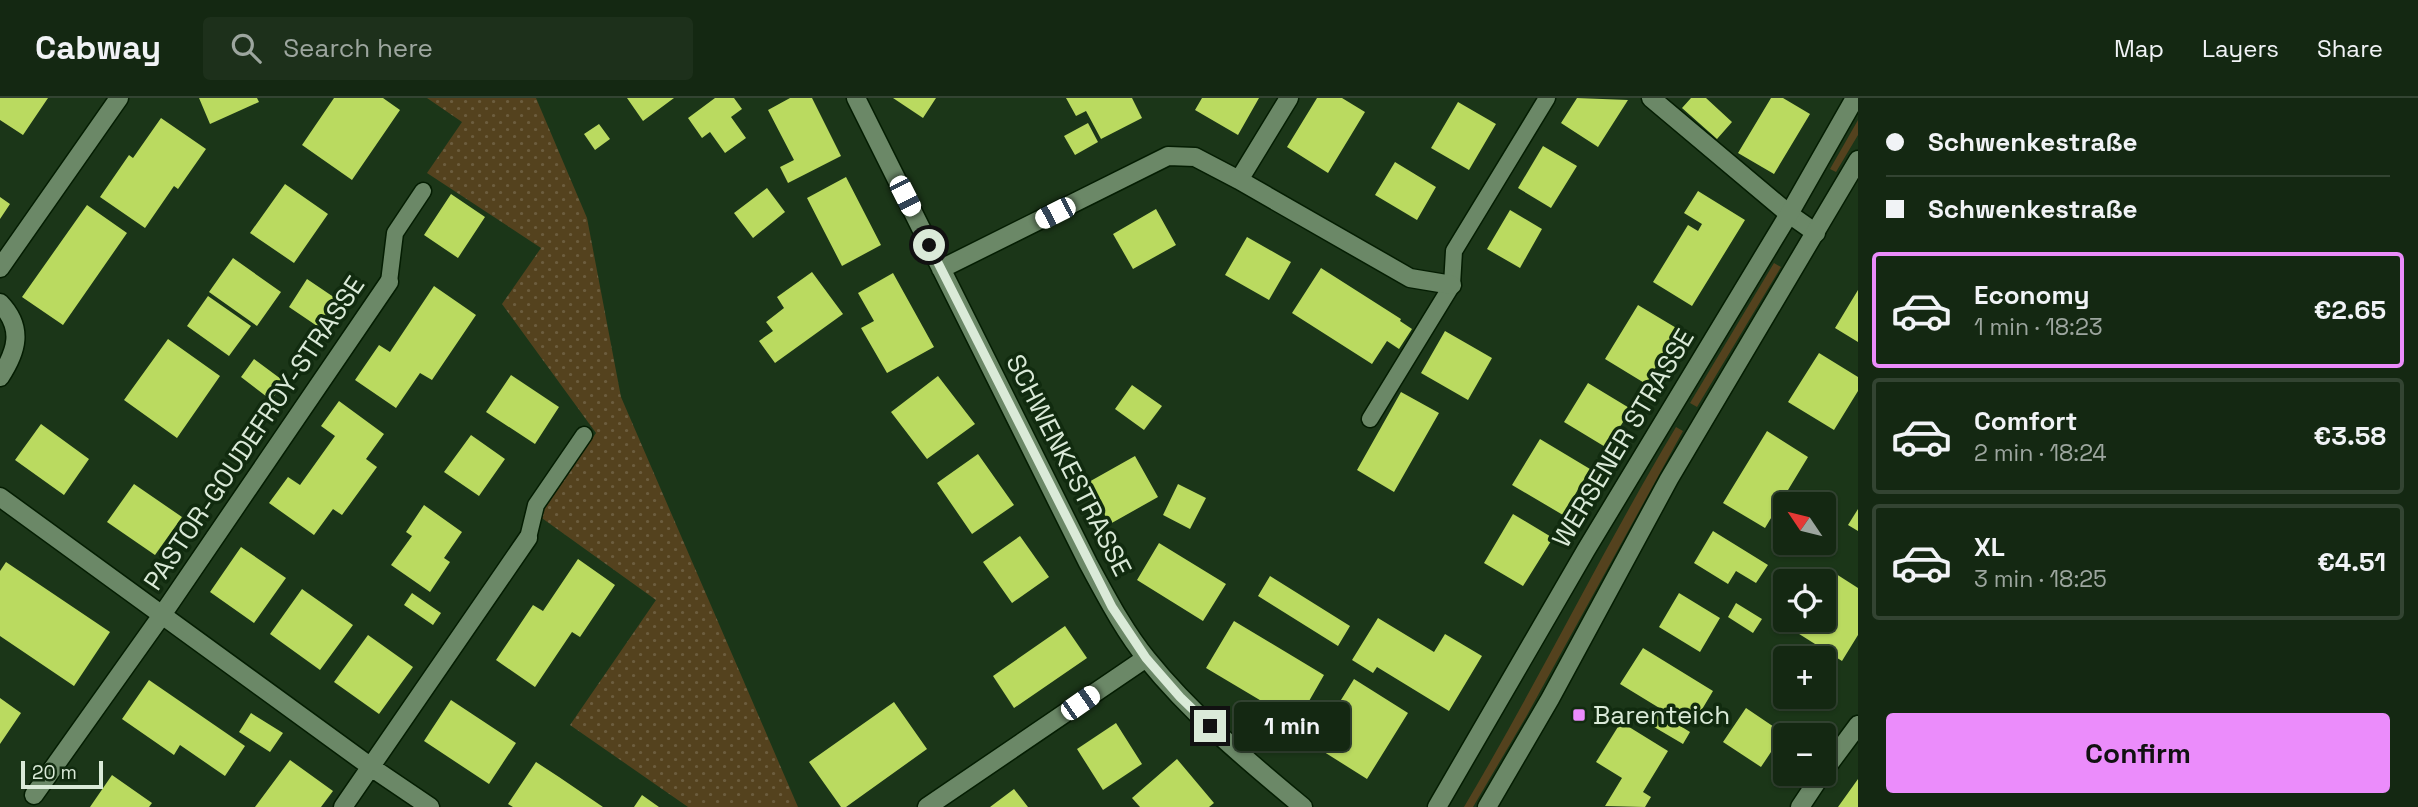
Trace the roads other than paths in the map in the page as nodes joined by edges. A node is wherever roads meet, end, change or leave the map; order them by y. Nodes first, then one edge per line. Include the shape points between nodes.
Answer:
1 (119, 98) edge
2 (856, 98) edge
3 (1289, 98) edge
4 (1547, 98) edge
5 (1651, 98) edge
6 (1855, 98) edge
7 (1858, 160) edge
8 (1240, 180) junction
9 (423, 191) dead end
10 (1789, 214) junction
11 (1816, 233) junction
12 (0, 268) edge
13 (942, 269) junction
14 (389, 282) joint
15 (1452, 285) junction
16 (0, 303) edge
17 (0, 377) edge
18 (1370, 419) dead end
19 (584, 435) dead end
20 (0, 497) edge
21 (528, 538) joint
22 (162, 615) junction
23 (1146, 658) junction
24 (1858, 725) edge
25 (1836, 755) edge
26 (371, 767) junction
27 (1814, 786) edge
28 (34, 795) dead end
29 (343, 807) edge
30 (430, 807) edge
31 (927, 807) edge
32 (1303, 807) edge
33 (1437, 807) edge
34 (1487, 807) edge
35 (1800, 807) edge

1 - 12 street
2 - 13 street, SCHWENKESTRASSE
3 - 8 street
4 - 15 lane via 1454,251
5 - 10 street
6 - 10 street, WERSENER STRASSE
7 - 11 street
8 - 13 street via 1195,157 1168,156
8 - 15 street via 1410,278
9 - 14 lane via 395,233
10 - 11 street
10 - 33 street, WERSENER STRASSE
11 - 34 street via 1669,479
13 - 23 street, SCHWENKESTRASSE via 1088,564
14 - 22 street, PASTOR-GOUDEFROY-STRASSE
15 - 18 lane
16 - 17 street via 17,333 11,360
19 - 21 lane via 536,505
20 - 22 street, PASTOR-GOUDEFROY-STRASSE
21 - 26 street
22 - 26 street, PASTOR-GOUDEFROY-STRASSE
22 - 28 street, PASTOR-GOUDEFROY-STRASSE
23 - 31 street
23 - 32 street, SCHWENKESTRASSE via 1210,726
24 - 25 street
26 - 29 street
26 - 30 street, PASTOR-GOUDEFROY-STRASSE
27 - 35 street

